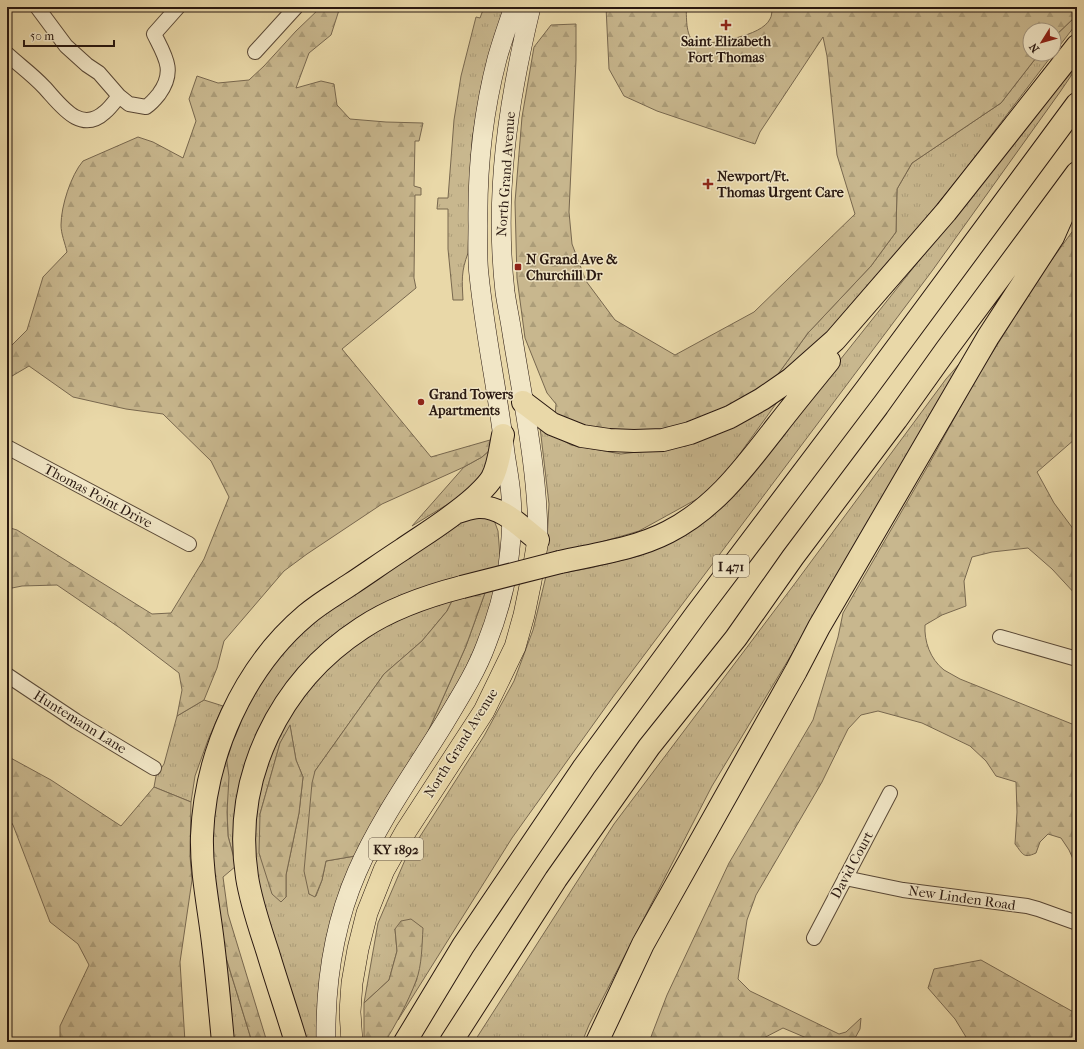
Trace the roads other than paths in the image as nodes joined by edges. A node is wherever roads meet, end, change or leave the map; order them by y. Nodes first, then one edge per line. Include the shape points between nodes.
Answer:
1 (37, 7) edge
2 (178, 7) edge
3 (296, 7) edge
4 (514, 7) edge
5 (531, 7) edge
6 (1077, 46) edge
7 (256, 52) dead end
8 (7, 54) edge
9 (119, 96) junction
10 (1077, 104) edge
11 (1077, 173) edge
12 (1077, 183) edge
13 (878, 291) junction
14 (523, 402) junction
15 (503, 435) junction
16 (7, 447) edge
17 (458, 513) junction
18 (512, 520) junction
19 (538, 540) junction
20 (189, 544) dead end
21 (1000, 637) dead end
22 (1077, 658) edge
23 (7, 675) edge
24 (154, 768) dead end
25 (890, 793) dead end
26 (845, 878) junction
27 (1077, 923) edge
28 (814, 938) dead end
29 (223, 1042) edge
30 (296, 1042) edge
31 (326, 1042) edge
32 (352, 1042) edge
33 (404, 1042) edge
34 (451, 1042) edge
35 (596, 1042) edge

1 - 9 street via 66,46 99,73
2 - 9 street via 154,34 167,63 167,82 162,90 152,104 146,107 129,104
3 - 7 street
4 - 15 main road, North Grand Avenue / KY 1892 via 489,93 483,129 478,202 479,274
5 - 14 main road, North Grand Avenue / KY 1892 via 510,103 501,209 505,292
6 - 13 highway via 946,212
8 - 9 street via 68,112 80,120 99,117
10 - 33 highway, I 471 via 867,388 696,613 584,767 463,946
11 - 34 highway via 792,558 736,638 649,747 539,906
12 - 35 highway via 1052,237 988,337 819,627 643,944
13 - 14 highway via 835,340 791,379 730,416 690,433 663,440 609,440 582,436 552,424
13 - 30 highway, bridge via 843,343 751,459 726,488 693,517 667,532 632,546 560,562 409,603 369,624 339,644 319,661 290,696 258,757 247,812 245,860 258,924
14 - 19 main road, North Grand Avenue / KY 1892 via 538,518
15 - 17 highway via 491,480
15 - 18 main road, North Grand Avenue / KY 1892
16 - 20 street, Thomas Point Drive
17 - 18 highway via 472,508 489,508 502,512
17 - 29 highway via 323,602 296,624 262,664 227,724 212,769 202,837
18 - 19 highway
18 - 31 main road, North Grand Avenue / KY 1892 via 508,566 486,646 457,703 375,835 354,880 332,950 326,1008
19 - 32 main road, North Grand Avenue / KY 1892 via 530,588 515,647 484,711 406,831 384,870 367,913 352,984
21 - 22 street
23 - 24 street, Huntemann Lane
25 - 26 street, David Court
26 - 27 street, New Linden Road via 902,890 1027,906
26 - 28 street, David Court

